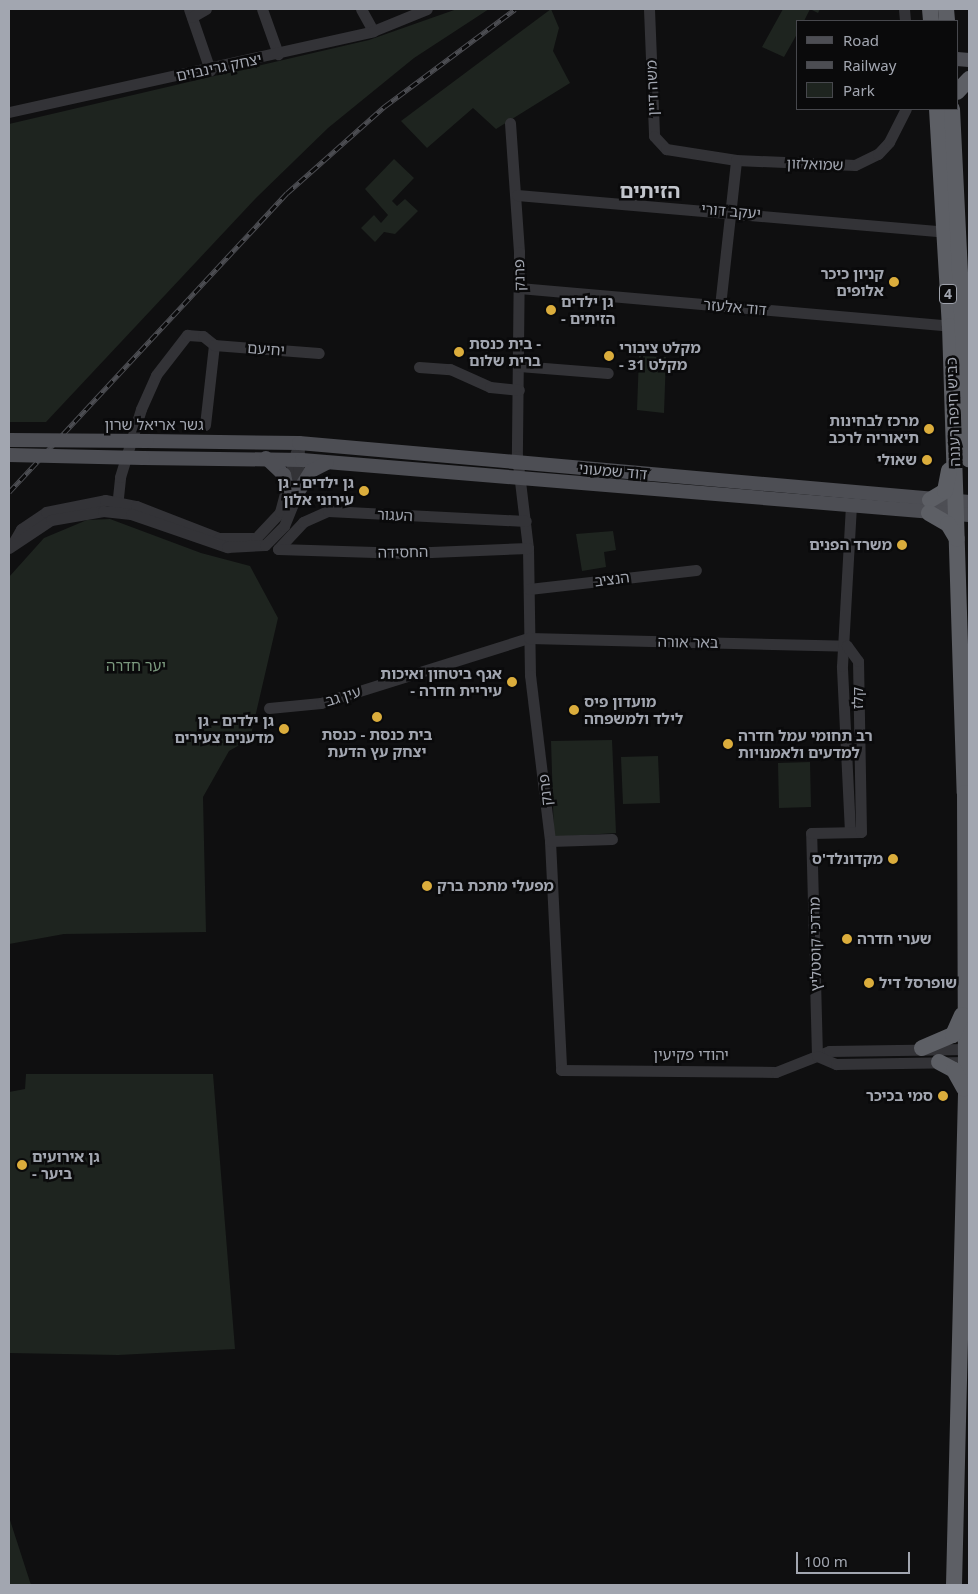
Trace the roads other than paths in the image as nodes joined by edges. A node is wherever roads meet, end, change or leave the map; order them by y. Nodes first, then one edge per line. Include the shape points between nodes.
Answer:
1 (206, 9) edge
2 (262, 9) edge
3 (361, 9) edge
4 (426, 9) edge
5 (649, 9) edge
6 (190, 13) edge
7 (373, 31) junction
8 (278, 54) junction
9 (210, 70) junction
10 (969, 77) edge
11 (958, 91) edge
12 (949, 110) edge
13 (9, 112) edge
14 (905, 114) edge
15 (510, 123) dead end
16 (678, 153) joint
17 (736, 160) junction
18 (518, 195) junction
19 (733, 211) junction
20 (945, 232) junction
21 (519, 288) junction
22 (720, 306) junction
23 (950, 326) junction
24 (214, 345) junction
25 (319, 353) dead end
26 (519, 366) junction
27 (419, 367) dead end
28 (608, 373) dead end
29 (518, 390) junction
30 (205, 425) dead end
31 (954, 432) junction
32 (9, 440) edge
33 (298, 443) junction
34 (9, 455) edge
35 (266, 458) junction
36 (297, 460) junction
37 (969, 460) edge
38 (328, 463) junction
39 (522, 472) junction
40 (293, 492) junction
41 (119, 505) junction
42 (851, 507) junction
43 (930, 507) junction
44 (963, 509) edge
45 (525, 516) junction
46 (958, 540) junction
47 (10, 546) edge
48 (528, 548) junction
49 (278, 549) joint
50 (696, 570) dead end
51 (529, 589) junction
52 (529, 638) junction
53 (847, 646) junction
54 (269, 708) dead end
55 (811, 833) joint
56 (612, 839) dead end
57 (550, 841) junction
58 (964, 1002) junction
59 (922, 1048) junction
60 (967, 1055) edge
61 (818, 1056) junction
62 (940, 1062) junction
63 (561, 1070) joint
64 (966, 1094) junction
65 (954, 1585) edge

1 - 6 street
2 - 8 street
3 - 7 street
4 - 7 street, יצחק גרינבוים
5 - 16 street, משה דיין via 654,136 666,149
6 - 9 street
7 - 8 street, יצחק גרינבוים
8 - 9 street, יצחק גרינבוים
9 - 13 street, יצחק גרינבוים
10 - 11 highway
12 - 20 highway, כביש חיפה רעננה / 4
12 - 37 highway, כביש חיפה רעננה / 4
14 - 17 street, שמואלזון via 878,154 855,165
15 - 18 street, פרנק
16 - 17 street, שמואלזון
17 - 19 street
18 - 19 street, יעקב דורי
18 - 21 street, פרנק
19 - 20 street, יעקב דורי
19 - 22 street
20 - 23 highway, כביש חיפה רעננה / 4
21 - 22 street, דוד אלעזר
21 - 26 street, פרנק
22 - 23 street, דוד אלעזר
23 - 31 highway, כביש חיפה רעננה / 4
24 - 25 street, יחיעם
24 - 30 street
24 - 41 street via 198,334 181,340 156,375 140,409
26 - 28 street
26 - 29 street, פרנק
27 - 29 street via 450,369 490,387
29 - 39 street, פרנק
31 - 43 highway via 949,438 947,484
31 - 44 highway, כביש חיפה רעננה / 4
32 - 33 main road, גשר אריאל שרון, bridge
33 - 36 street
33 - 39 main road, דוד שמעוני
34 - 35 main road, bridge
35 - 36 main road, דוד שמעוני
35 - 40 main road via 284,475
36 - 38 main road, דוד שמעוני
36 - 40 street
38 - 39 main road, דוד שמעוני
38 - 40 main road via 311,471
39 - 42 main road, דוד שמעוני
39 - 43 main road, דוד שמעוני
39 - 45 street, פרנק
40 - 41 street via 273,524 256,538 240,541 219,538
41 - 47 street via 66,515
42 - 43 main road, דוד שמעוני
42 - 53 street, קלז
43 - 44 main road, דוד שמעוני
43 - 46 highway via 948,524
44 - 46 highway, כביש חיפה רעננה / 4
45 - 48 street, פרנק
45 - 49 street, העגור via 328,511 303,522
46 - 58 highway, כביש חיפה רעננה / 4 via 965,793
48 - 49 street, החסידה via 407,553
48 - 51 street, פרנק
50 - 51 street, הנציב
51 - 52 street, פרנק
52 - 53 street, באר אורה
52 - 54 street, עין גב via 321,703
52 - 57 street, פרנק
53 - 55 street, קלז via 858,661 861,832
55 - 61 street, מרדכי קוסטליץ
56 - 57 street
57 - 63 street, פרנק
58 - 59 highway via 954,1034
58 - 60 highway, כביש חיפה רעננה / 4
59 - 60 street, יהודי פקיעין
59 - 61 street, יהודי פקיעין via 835,1050
60 - 62 street
60 - 64 highway, כביש חיפה רעננה / 4
61 - 62 street via 836,1064
61 - 63 street, יהודי פקיעין via 776,1072
62 - 64 highway via 954,1070
64 - 65 highway, כביש חיפה רעננה / 4

